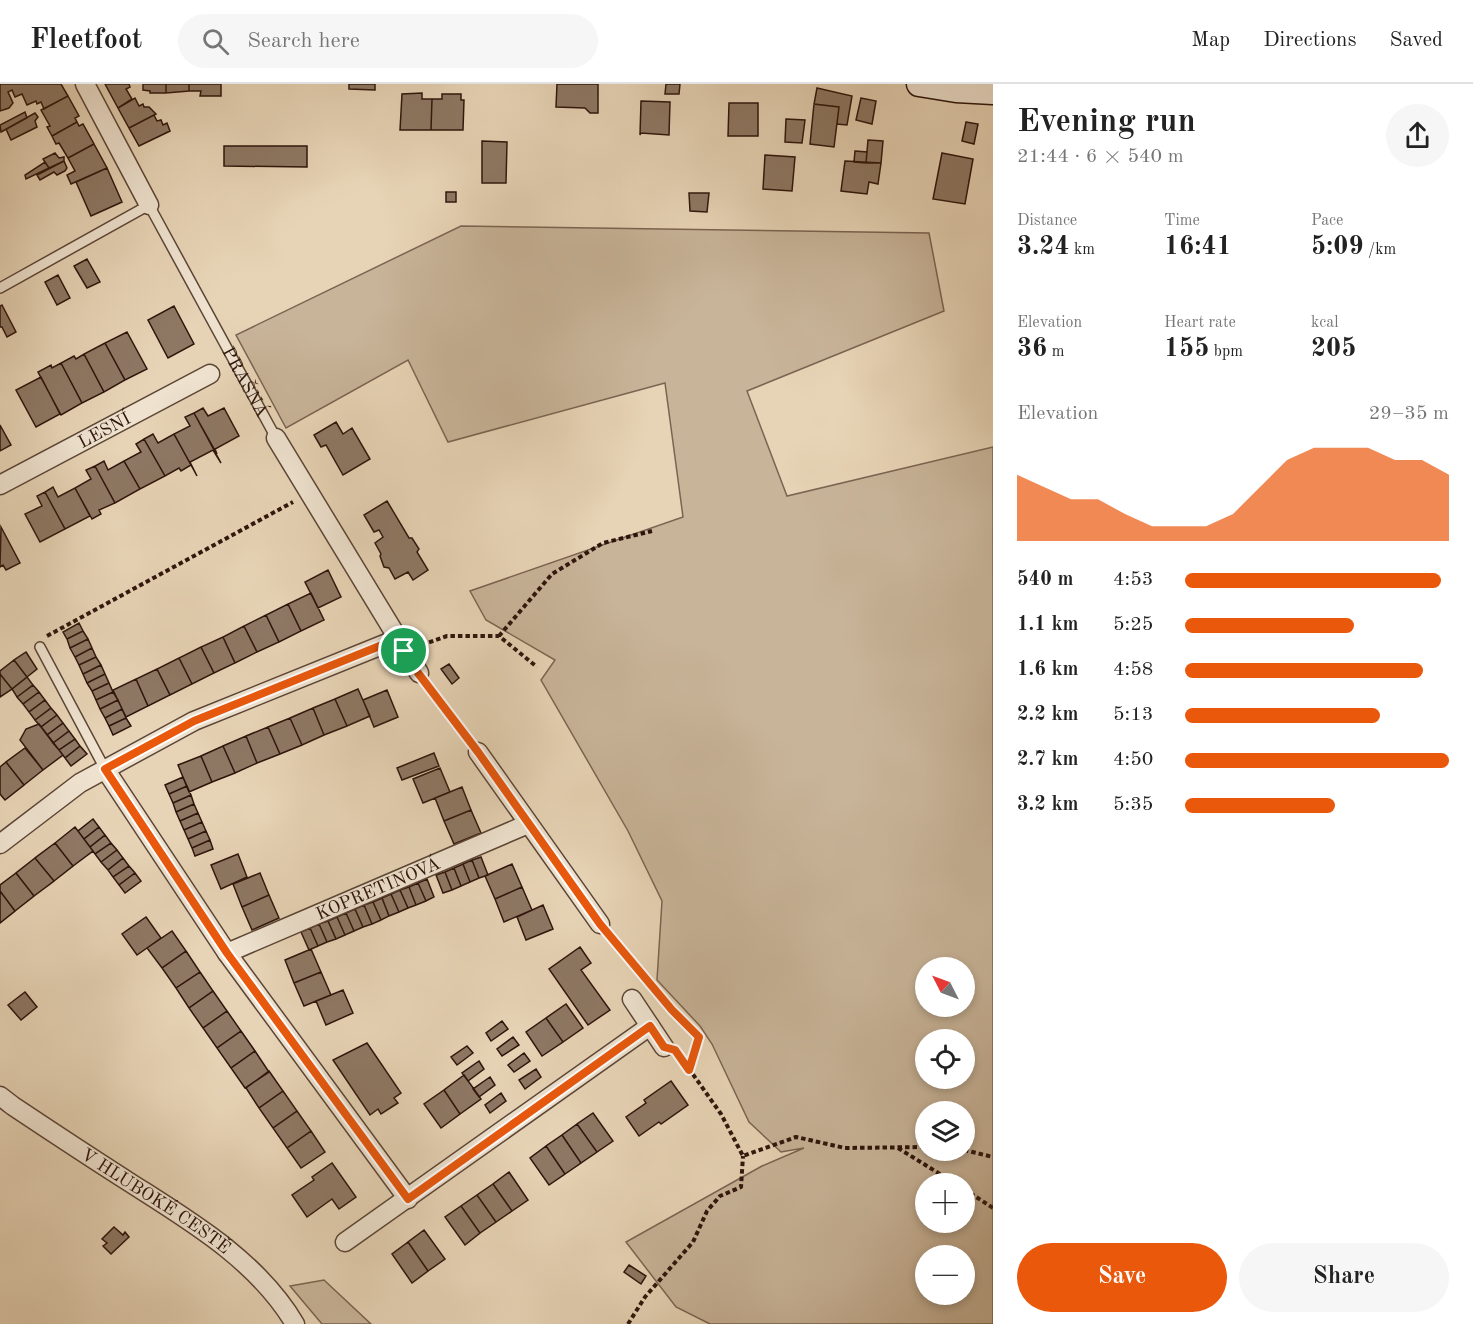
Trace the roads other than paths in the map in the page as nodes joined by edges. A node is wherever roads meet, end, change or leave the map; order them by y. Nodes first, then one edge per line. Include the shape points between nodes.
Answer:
1 (85, 84) edge
2 (919, 84) edge
3 (993, 92) edge
4 (149, 205) junction
5 (0, 288) edge
6 (210, 374) dead end
7 (276, 438) joint
8 (0, 485) edge
9 (400, 645) junction
10 (40, 647) road end
11 (418, 673) road end
12 (478, 752) road end
13 (105, 769) junction
14 (528, 824) junction
15 (0, 844) edge
16 (600, 924) road end
17 (227, 953) junction
18 (632, 999) dead end
19 (650, 1026) junction
20 (664, 1047) road end
21 (0, 1096) edge
22 (408, 1199) junction
23 (345, 1242) dead end
24 (295, 1324) edge

1 - 4 street, PRAŠNÁ
2 - 3 main road
4 - 5 lane
4 - 7 lane, PRAŠNÁ
6 - 8 street, LESNÍ
7 - 9 street, PRAŠNÁ
9 - 11 street, PRAŠNÁ
9 - 13 street via 194,721
10 - 13 lane
12 - 14 street
13 - 15 street via 80,783
13 - 17 street
14 - 16 street
14 - 17 street, KOPRETINOVÁ
17 - 22 street
18 - 19 street
19 - 20 street
19 - 22 street
21 - 24 street, V HLUBOKÉ CESTĚ via 208,1234 257,1276
22 - 23 street

